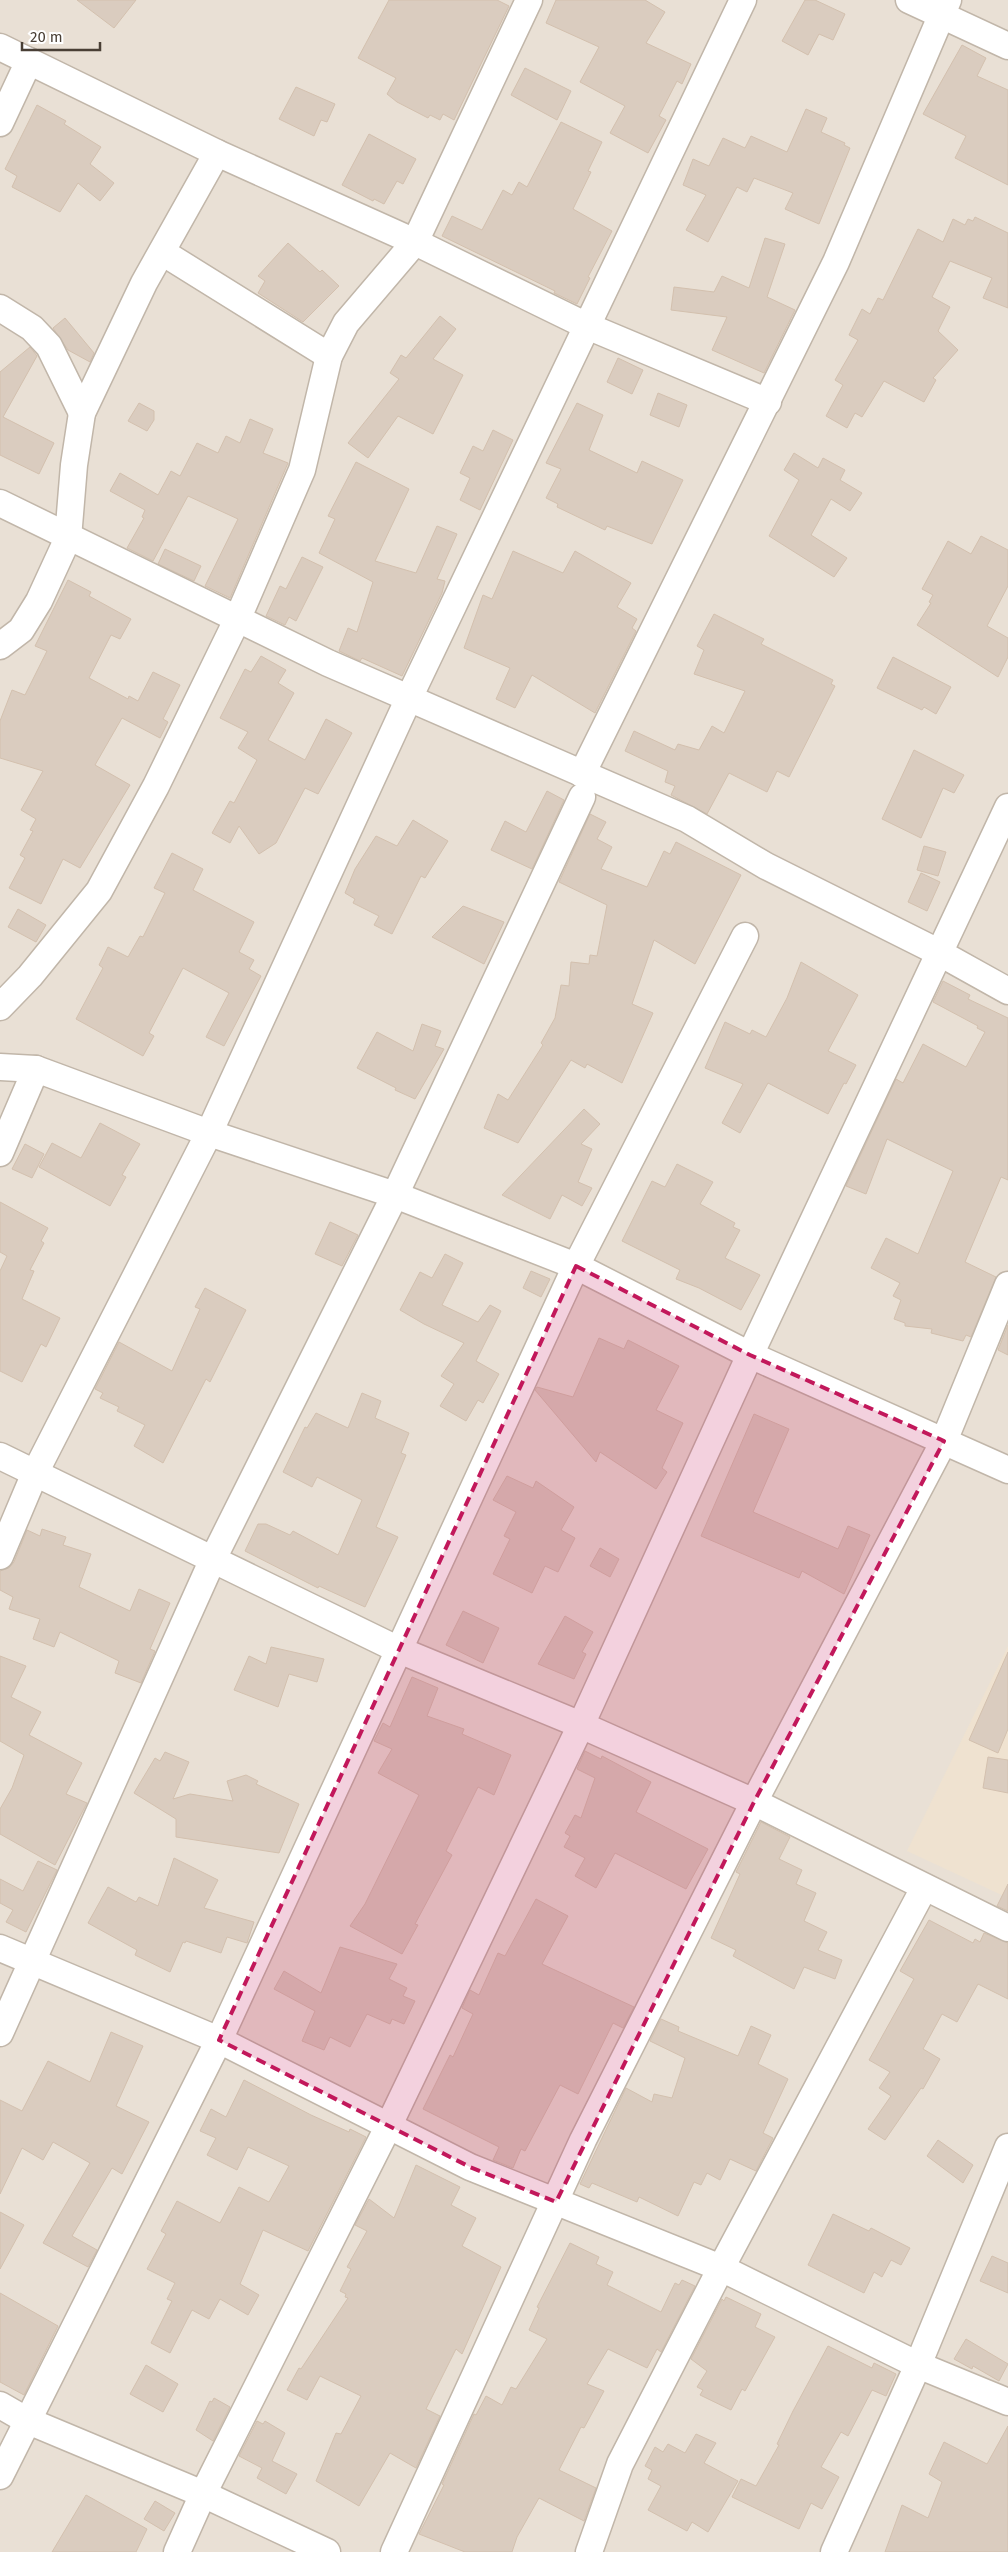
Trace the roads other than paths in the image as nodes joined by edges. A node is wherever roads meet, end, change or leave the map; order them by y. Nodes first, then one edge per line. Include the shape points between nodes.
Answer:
1 (530, 0) edge
2 (742, 0) edge
3 (909, 0) edge
4 (945, 7) edge
5 (1008, 46) edge
6 (0, 47) edge
7 (29, 61) junction
8 (0, 123) edge
9 (217, 153) junction
10 (415, 242) junction
11 (162, 252) junction
12 (0, 308) edge
13 (587, 326) junction
14 (329, 356) junction
15 (768, 402) junction
16 (82, 413) junction
17 (0, 503) edge
18 (68, 538) junction
19 (237, 620) junction
20 (0, 646) edge
21 (409, 698) junction
22 (582, 786) junction
23 (1008, 807) edge
24 (745, 936) dead end
25 (1008, 991) edge
26 (0, 1006) edge
27 (0, 1067) edge
28 (36, 1069) junction
29 (209, 1133) junction
30 (0, 1152) edge
31 (395, 1195) junction
32 (576, 1266) junction
33 (1008, 1285) edge
34 (750, 1355) junction
35 (944, 1441) junction
36 (0, 1456) edge
37 (1008, 1470) edge
38 (35, 1473) junction
39 (0, 1556) edge
40 (213, 1560) junction
41 (399, 1650) junction
42 (581, 1725) junction
43 (754, 1802) junction
44 (924, 1888) junction
45 (1008, 1928) edge
46 (0, 1948) edge
47 (32, 1962) junction
48 (0, 2032) edge
49 (219, 2040) junction
50 (389, 2125) junction
51 (1008, 2147) edge
52 (556, 2202) junction
53 (721, 2268) junction
54 (918, 2365) junction
55 (1008, 2402) edge
56 (0, 2405) edge
57 (26, 2420) junction
58 (0, 2476) edge
59 (203, 2494) junction
60 (177, 2552) edge
61 (327, 2552) edge
62 (394, 2552) edge
63 (589, 2552) edge
64 (834, 2552) edge

1 - 10 street
2 - 13 street
3 - 4 street
4 - 5 street
4 - 15 street via 836,262
6 - 7 street
7 - 8 street
7 - 9 street
9 - 10 street
9 - 11 street
10 - 13 street
10 - 14 street via 346,323
11 - 14 street
11 - 16 street
12 - 16 street via 32,328 49,346
13 - 15 street
13 - 21 street
14 - 19 street via 302,470
15 - 22 street
16 - 18 street
17 - 18 street
18 - 19 street
18 - 20 street via 30,616 21,630
19 - 21 street
19 - 26 street via 156,786 99,891 30,976
21 - 22 street
21 - 29 street
22 - 25 street via 686,819 766,866 938,952
22 - 31 street
23 - 34 street
24 - 32 street
27 - 28 street
28 - 29 street
28 - 30 street
29 - 31 street
29 - 38 street
31 - 32 street
31 - 40 street
32 - 34 street
32 - 41 street
33 - 35 street
34 - 35 street
34 - 42 street
35 - 37 street
35 - 43 street
36 - 38 street
38 - 39 street
38 - 40 street
40 - 41 street
40 - 47 street
41 - 42 street
41 - 49 street
42 - 43 street
42 - 50 street
43 - 44 street
43 - 52 street via 583,2140
44 - 45 street
44 - 53 street
46 - 47 street
47 - 48 street
47 - 49 street
49 - 50 street
49 - 57 street
50 - 52 street via 470,2167
50 - 59 street
51 - 54 street
52 - 53 street
52 - 62 street
53 - 54 street
53 - 63 street via 620,2464
54 - 55 street
54 - 64 street
56 - 57 street
57 - 58 street
57 - 59 street
59 - 60 street
59 - 61 street

